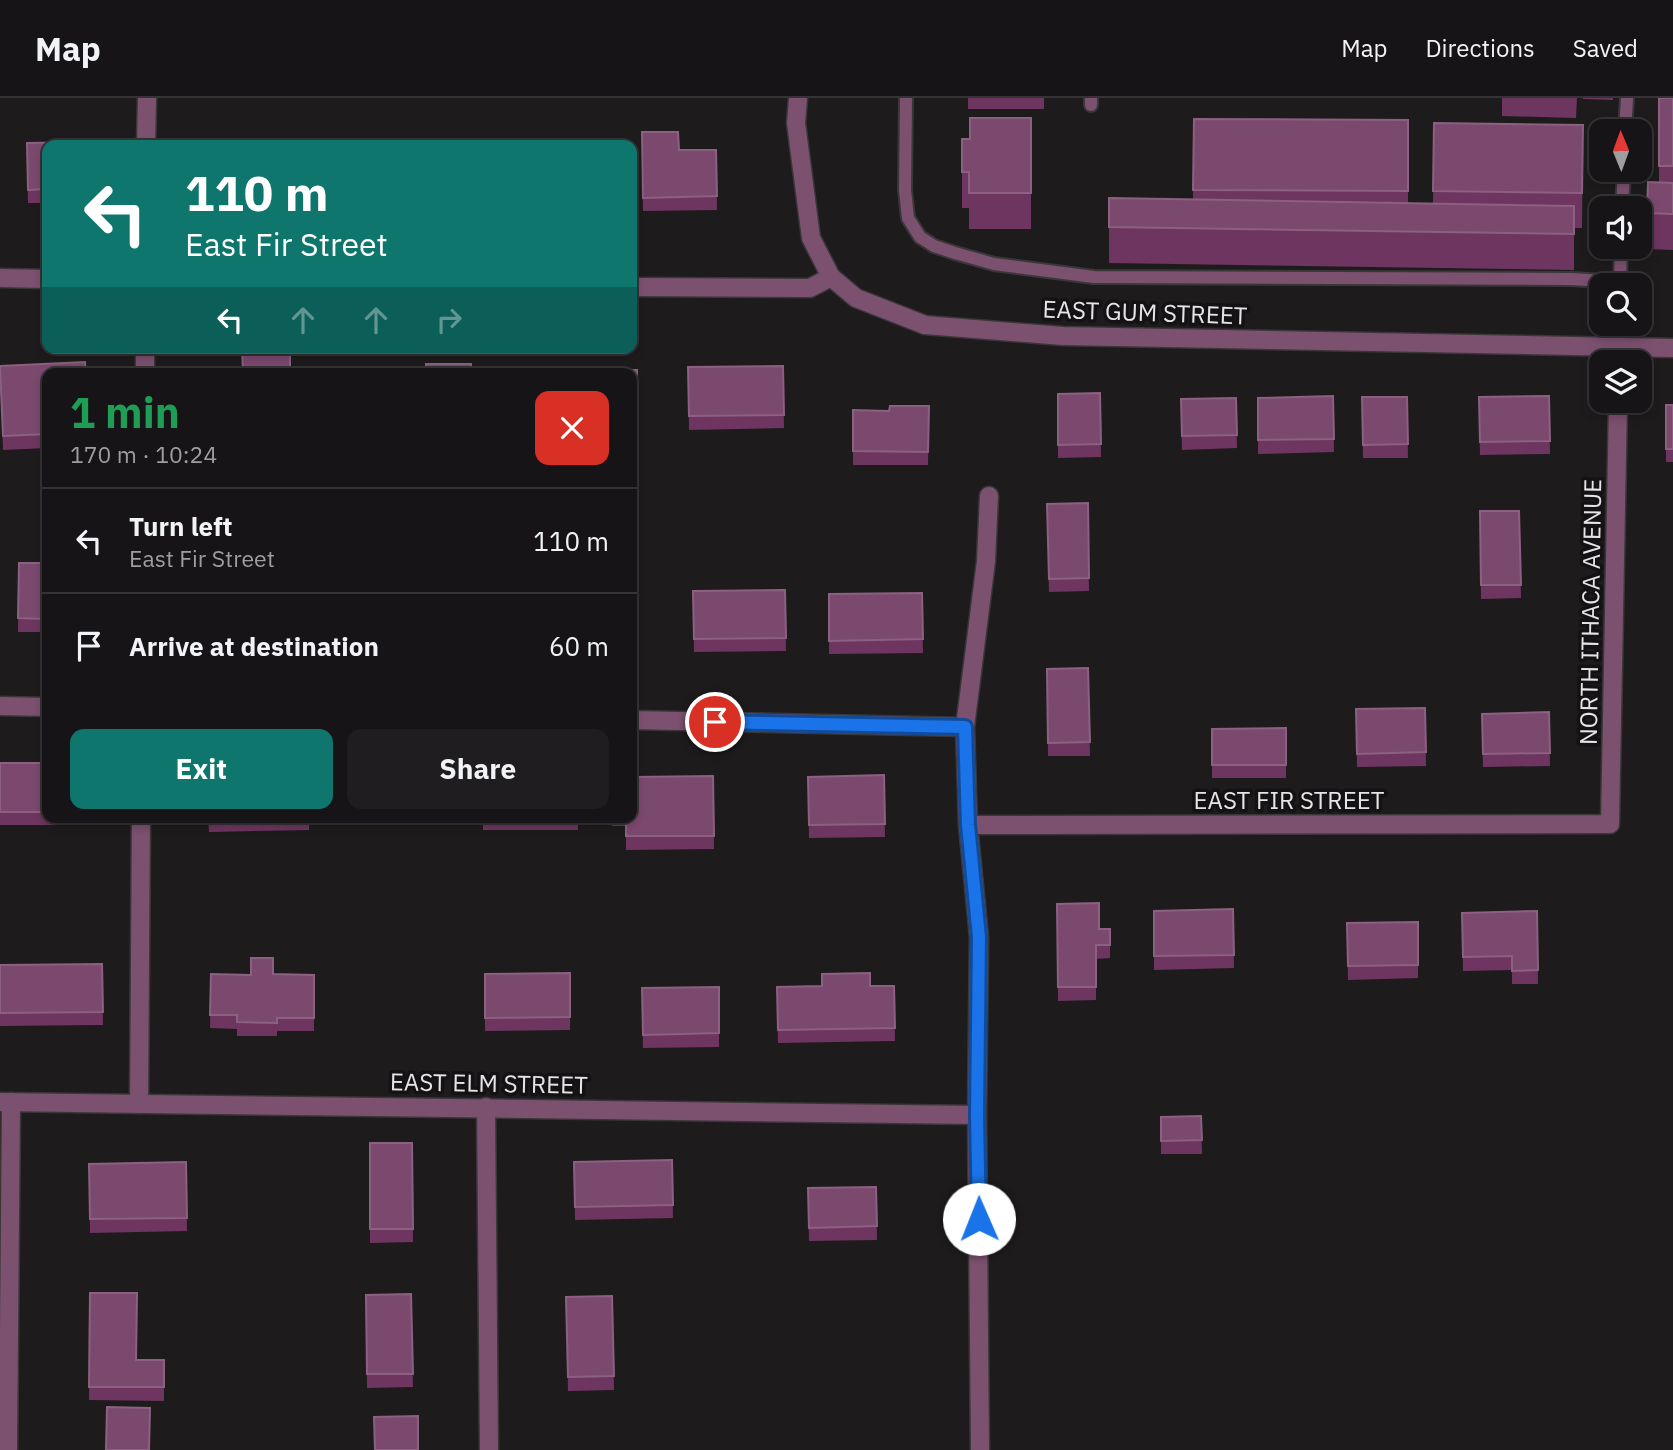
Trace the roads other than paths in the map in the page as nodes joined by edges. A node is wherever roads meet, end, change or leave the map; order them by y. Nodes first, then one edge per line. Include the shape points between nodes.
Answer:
1 (147, 98) edge
2 (798, 98) edge
3 (906, 98) edge
4 (1627, 98) edge
5 (1626, 119) edge
6 (146, 140) edge
7 (831, 277) junction
8 (0, 278) edge
9 (42, 279) edge
10 (1589, 281) edge
11 (637, 287) edge
12 (1673, 348) edge
13 (1652, 351) edge
14 (1589, 354) edge
15 (1618, 413) edge
16 (989, 496) dead end
17 (0, 706) edge
18 (42, 707) edge
19 (637, 720) edge
20 (965, 727) junction
21 (141, 823) edge
22 (1610, 824) joint
23 (968, 825) junction
24 (6, 1102) edge
25 (139, 1104) junction
26 (486, 1107) junction
27 (977, 1115) junction
28 (8, 1450) edge
29 (489, 1450) edge
30 (979, 1450) edge

1 - 6 street
2 - 7 street via 796,123 811,238
3 - 10 lane via 908,218 920,237 934,246 993,264 1094,277
4 - 5 lane
7 - 11 street via 810,288
7 - 14 street, EAST GUM STREET via 856,298 925,325 1063,336
8 - 9 street
12 - 13 street, EAST GUM STREET
15 - 22 street, NORTH ITHACA AVENUE
16 - 20 street via 981,612
17 - 18 street
19 - 20 street
20 - 23 street
21 - 25 street
22 - 23 street, EAST FIR STREET
23 - 27 street via 979,937
24 - 25 street, EAST ELM STREET
24 - 28 street
25 - 26 street, EAST ELM STREET
26 - 27 street, EAST ELM STREET
26 - 29 street
27 - 30 street

